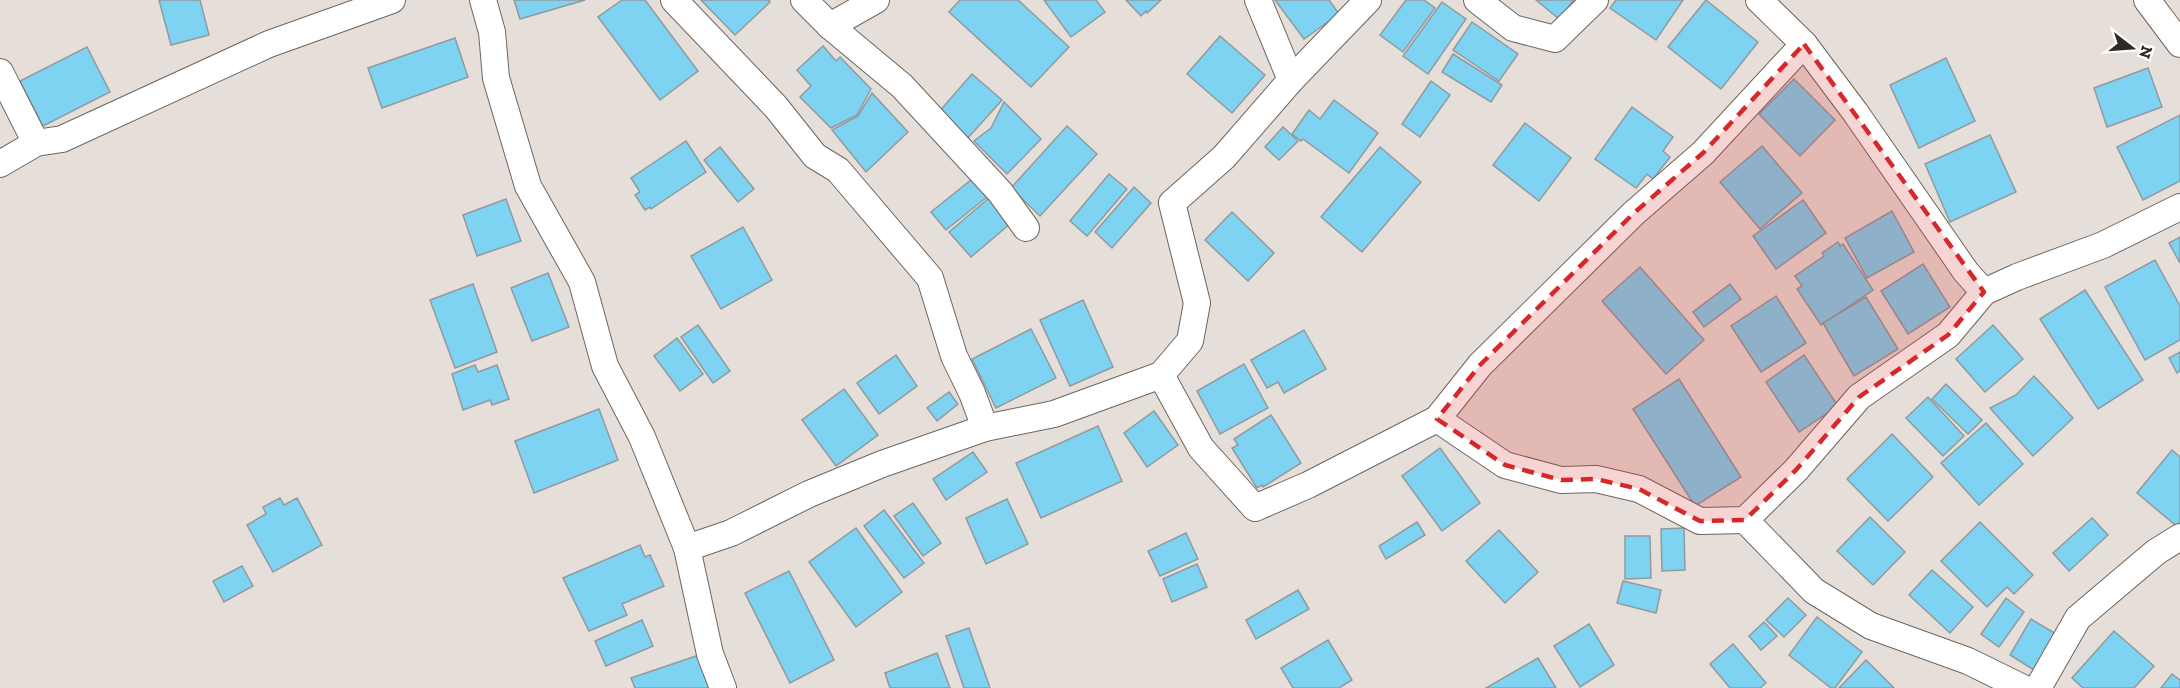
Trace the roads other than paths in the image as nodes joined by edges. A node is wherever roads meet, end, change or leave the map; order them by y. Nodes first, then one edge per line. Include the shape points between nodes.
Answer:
1 (392, 0) edge
2 (483, 0) edge
3 (674, 0) edge
4 (804, 0) edge
5 (876, 0) edge
6 (1258, 0) edge
7 (1368, 0) edge
8 (1477, 0) edge
9 (1595, 0) edge
10 (1759, 0) edge
11 (2147, 0) edge
12 (347, 7) edge
13 (830, 26) junction
14 (1804, 44) junction
15 (2180, 44) edge
16 (0, 72) edge
17 (1291, 81) junction
18 (36, 143) junction
19 (0, 164) edge
20 (2180, 207) edge
21 (1026, 228) dead end
22 (1984, 292) junction
23 (1161, 375) junction
24 (1437, 419) junction
25 (985, 428) junction
26 (1745, 520) junction
27 (2180, 537) edge
28 (687, 548) junction
29 (723, 688) edge
30 (2023, 688) edge
31 (2038, 688) edge

1 - 12 street
2 - 28 street via 492,32 496,78 528,186 582,282 605,366 642,437
3 - 25 street via 776,107 815,156 838,170 930,278 954,356
4 - 13 street
5 - 13 street
6 - 17 street
7 - 17 street
8 - 9 street via 1513,28 1555,39
10 - 14 street
11 - 15 street
12 - 18 street via 62,139
13 - 21 street via 902,86 1000,192
14 - 22 street via 1966,273
14 - 24 street via 1703,153 1634,213 1480,365
16 - 18 street
17 - 23 street via 1224,157 1172,202 1197,303 1190,341
18 - 19 street
20 - 22 street via 2103,245
22 - 26 street via 1948,335 1859,397 1796,470
23 - 24 street via 1201,448 1255,508
23 - 25 street via 1054,414
24 - 26 street via 1505,465 1562,480 1596,479 1639,489 1700,521
25 - 28 street via 882,464 809,494 731,533
26 - 30 street via 1814,591 1871,626 1968,662
27 - 31 street via 2156,552 2078,618
28 - 29 street via 710,654

